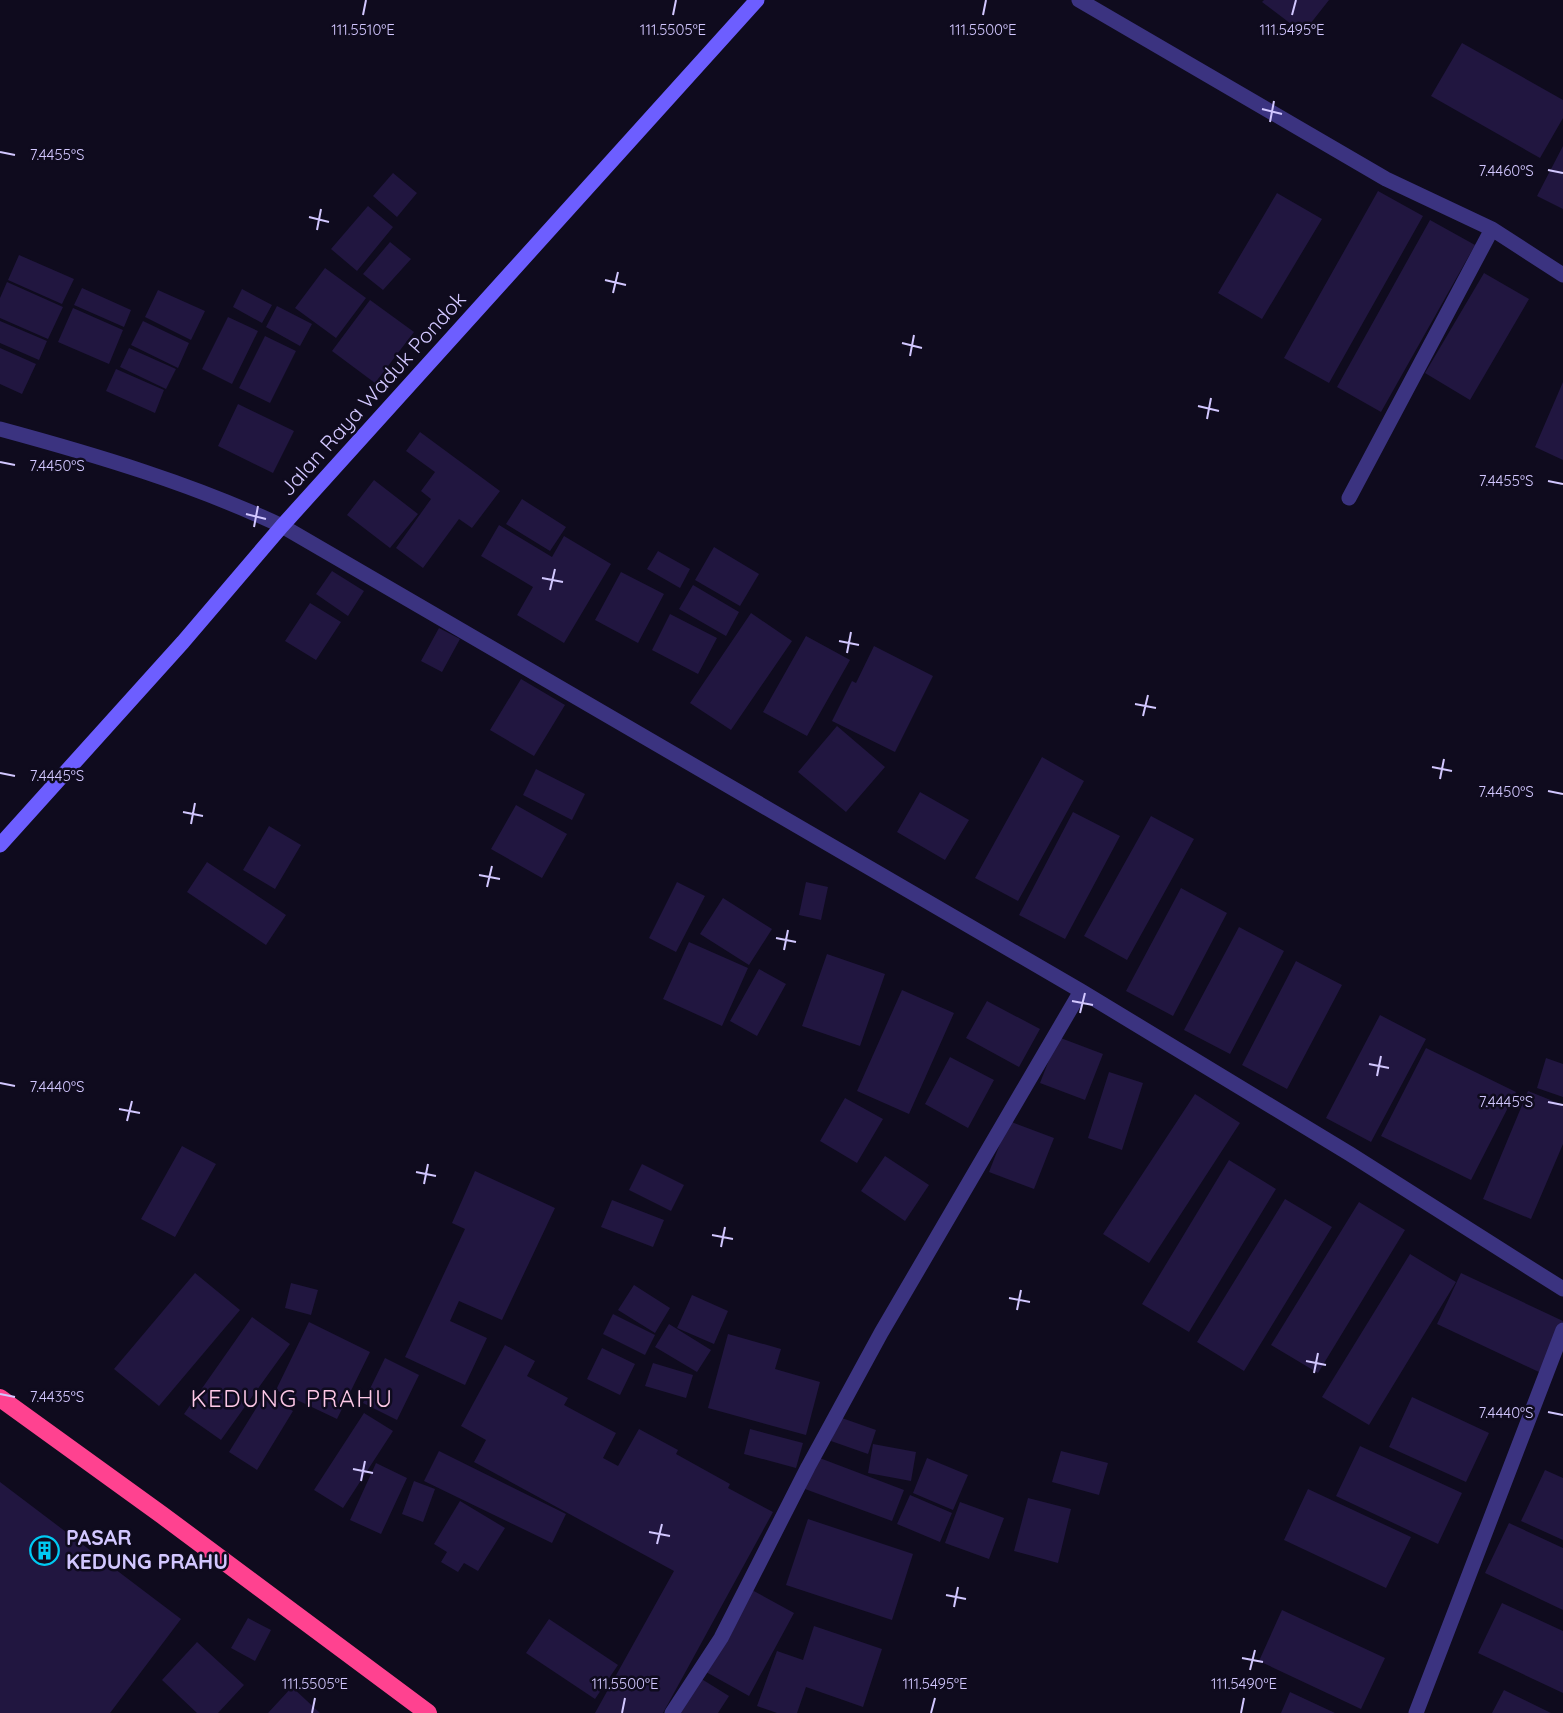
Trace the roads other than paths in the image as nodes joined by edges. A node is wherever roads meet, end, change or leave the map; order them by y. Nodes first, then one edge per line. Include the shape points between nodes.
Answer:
1 (757, 0) edge
2 (1079, 0) edge
3 (1105, 6) edge
4 (1492, 229) junction
5 (1563, 275) edge
6 (0, 429) edge
7 (1349, 498) dead end
8 (282, 526) junction
9 (0, 845) edge
10 (1080, 991) junction
11 (1563, 1289) edge
12 (1563, 1330) edge
13 (0, 1398) edge
14 (428, 1713) edge
15 (672, 1713) edge
16 (1416, 1713) edge

1 - 8 street, Jalan Raya Waduk Pondok
2 - 3 street
3 - 4 street via 1386,179
4 - 5 street
4 - 7 street
6 - 8 street via 75,449 238,506
8 - 9 street, Jalan Raya Waduk Pondok
8 - 10 street
10 - 11 street via 1350,1154
10 - 15 street via 881,1333 721,1638
12 - 16 street
13 - 14 highway

